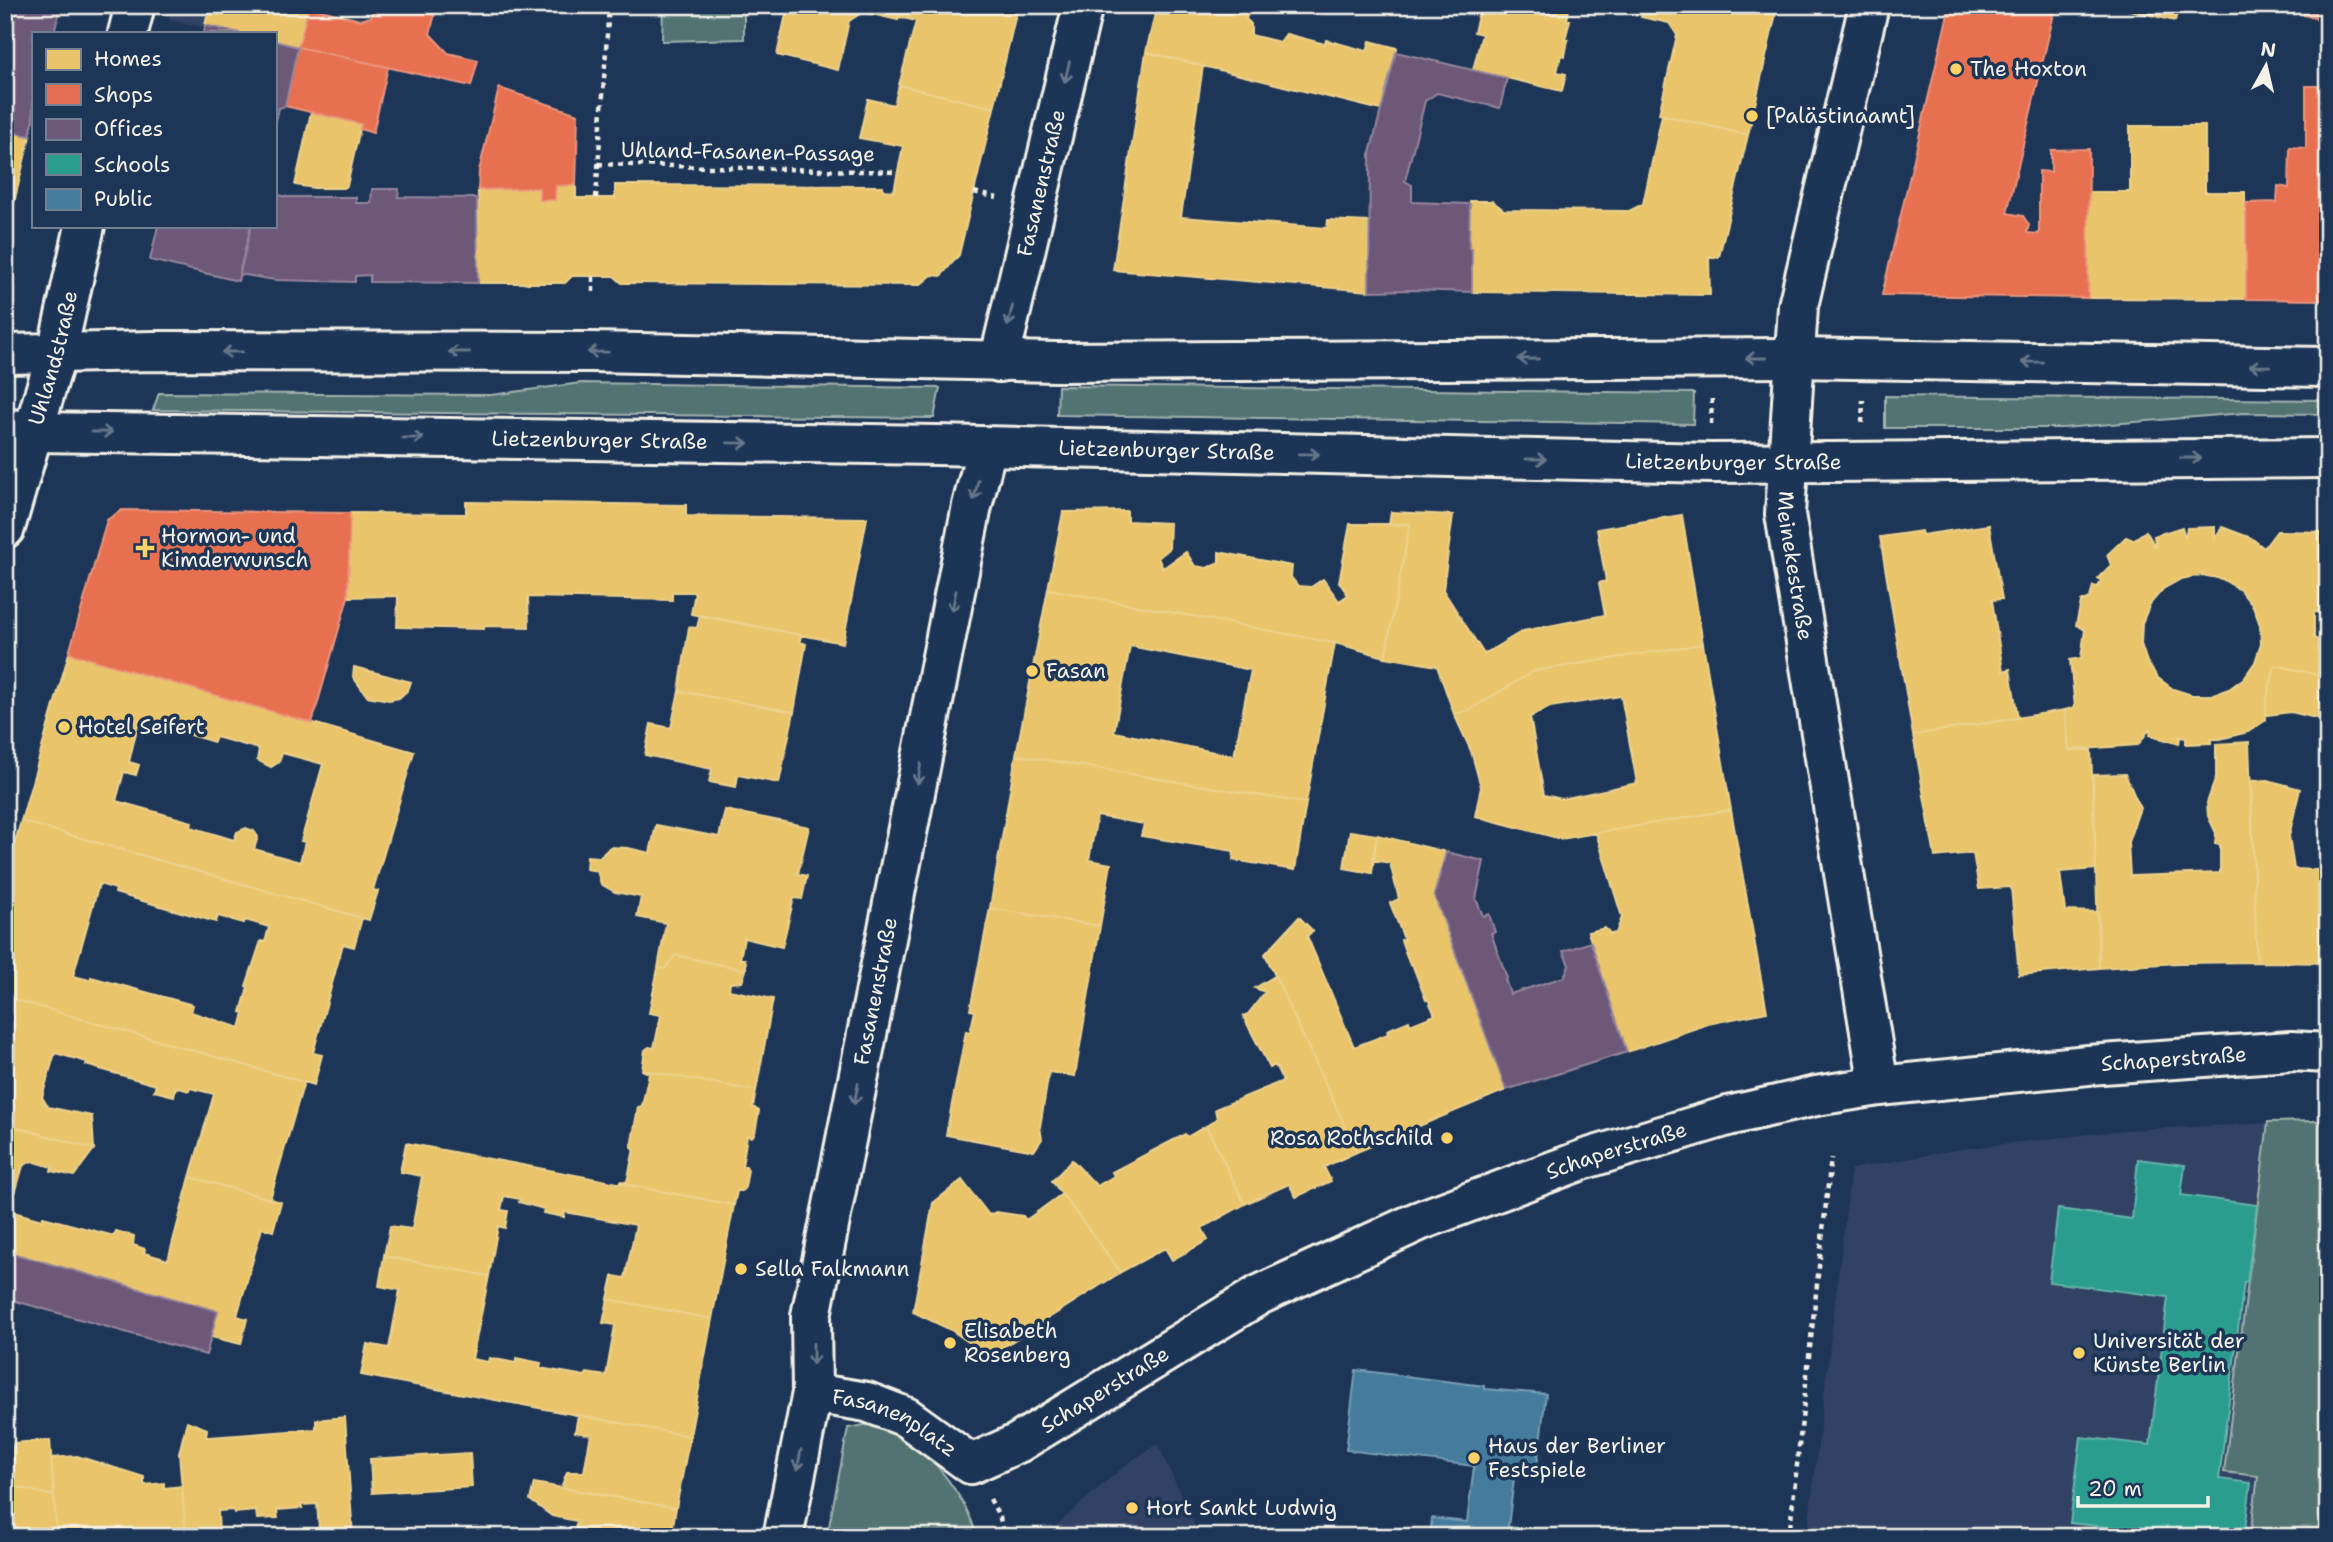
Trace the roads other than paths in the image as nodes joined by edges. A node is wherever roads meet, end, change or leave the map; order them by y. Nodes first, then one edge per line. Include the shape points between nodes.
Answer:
1 (135, 5) edge
2 (1083, 5) edge
3 (1869, 5) edge
4 (128, 32) edge
5 (85, 228) edge
6 (57, 352) junction
7 (5, 354) edge
8 (1794, 358) junction
9 (999, 362) junction
10 (2328, 367) edge
11 (19, 430) edge
12 (986, 447) junction
13 (2328, 458) edge
14 (1788, 462) junction
15 (5, 528) edge
16 (2328, 1053) edge
17 (1879, 1086) junction
18 (813, 1393) junction
19 (971, 1464) joint
20 (783, 1537) edge

1 - 4 main road
2 -> 9 main road, Fasanenstraße
3 - 8 main road, Meinekestraße via 1798,306
5 - 6 main road, Uhlandstraße
6 - 7 main road
9 -> 6 main road via 592,352
6 - 11 main road, Uhlandstraße
8 -> 9 main road
10 -> 8 main road
8 - 14 main road, Meinekestraße
11 -> 12 main road, Lietzenburger Straße
11 - 15 main road, Uhlandstraße
12 -> 14 main road, Lietzenburger Straße
12 -> 18 main road, Fasanenstraße via 811,1316
14 -> 13 main road, Lietzenburger Straße
14 - 17 main road, Meinekestraße via 1785,514
16 - 17 main road, Schaperstraße via 2291,1051 2088,1065
17 - 19 main road, Schaperstraße via 1816,1096 1585,1158 1419,1221 1259,1295 1018,1443
18 - 19 main road, Fasanenplatz via 867,1402 906,1417
18 -> 20 main road, Fasanenstraße

